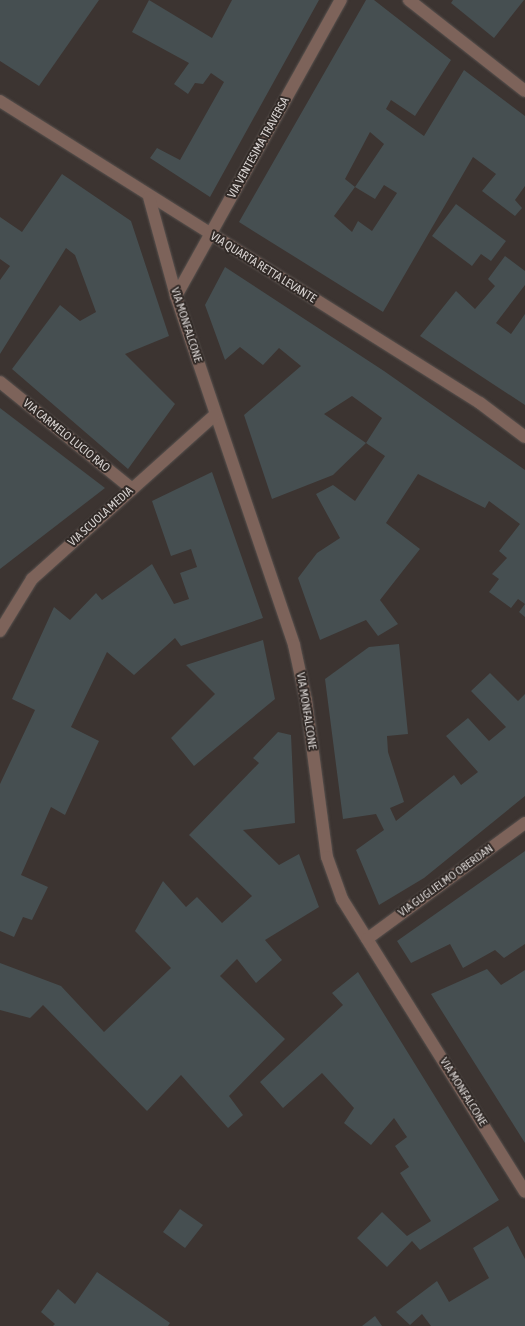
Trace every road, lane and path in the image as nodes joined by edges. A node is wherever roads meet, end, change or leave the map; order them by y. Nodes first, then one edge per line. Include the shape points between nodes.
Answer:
1 (341, 0) edge
2 (409, 0) edge
3 (525, 91) edge
4 (0, 101) edge
5 (149, 197) junction
6 (211, 236) junction
7 (176, 296) junction
8 (0, 382) edge
9 (216, 415) junction
10 (525, 437) edge
11 (132, 489) junction
12 (0, 631) edge
13 (525, 823) edge
14 (367, 939) junction
15 (525, 1192) edge

1 - 6 street, VIA VENTESIMA TRAVERSA
2 - 3 street
4 - 5 street, VIA QUARTA RETTA LEVANTE
5 - 6 street, VIA QUARTA RETTA LEVANTE
5 - 7 street, VIA MONFALCONE
6 - 7 street, VIA VENTESIMA TRAVERSA
6 - 10 street, VIA QUARTA RETTA LEVANTE via 480,403
7 - 9 street, VIA MONFALCONE
8 - 11 street, VIA CARMELO LUCIO RAO
9 - 11 street, VIA SCUOLA MEDIA
9 - 14 street, VIA MONFALCONE via 294,645 306,700 327,857 342,898
11 - 12 street, VIA SCUOLA MEDIA via 32,579
13 - 14 street, VIA GUGLIELMO OBERDAN
14 - 15 street, VIA MONFALCONE

